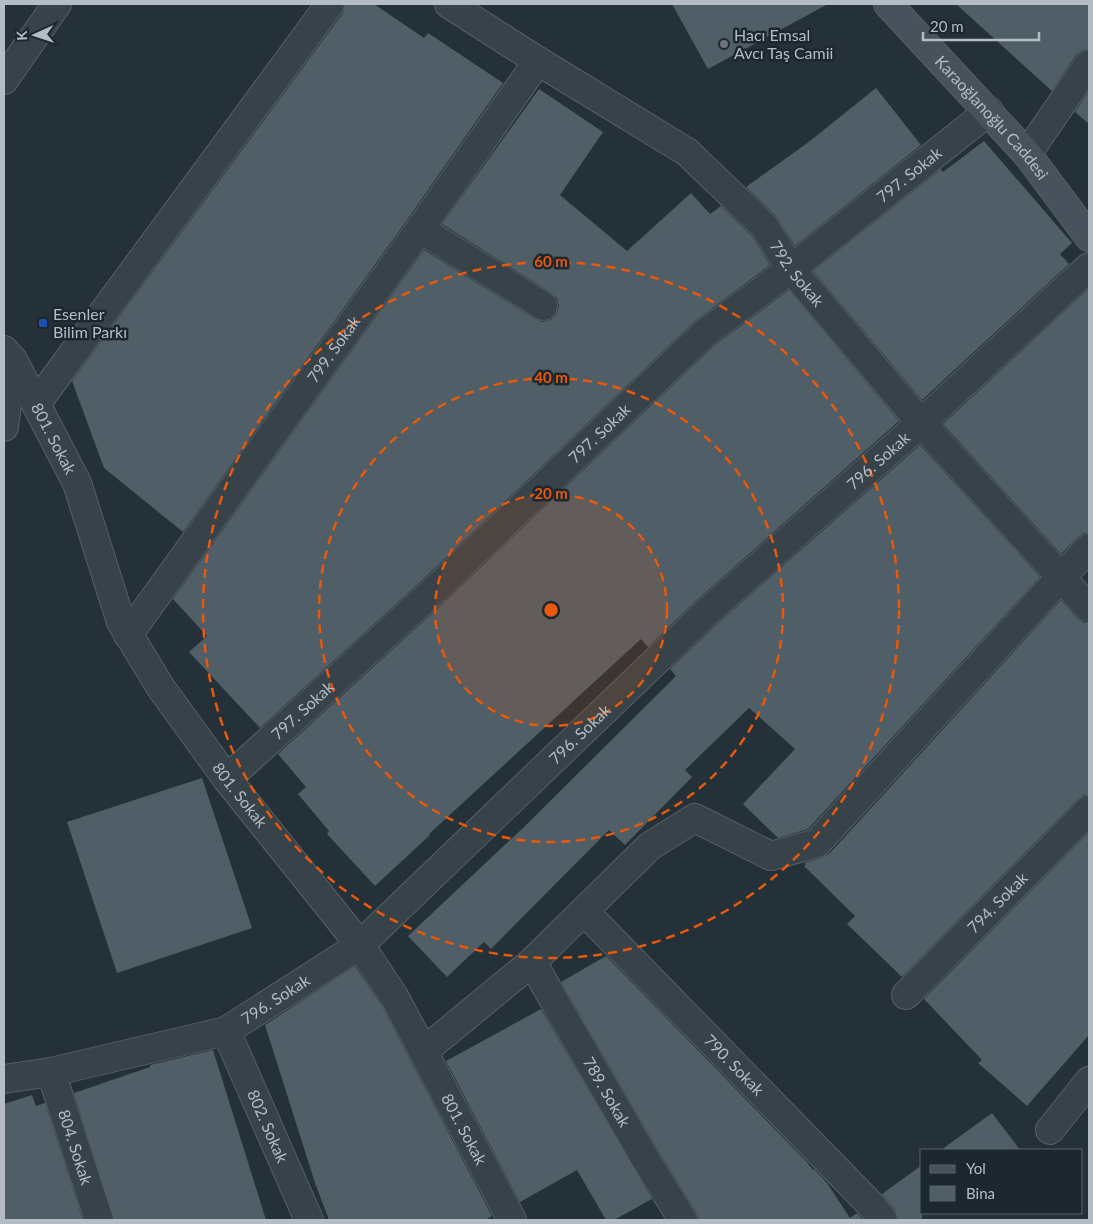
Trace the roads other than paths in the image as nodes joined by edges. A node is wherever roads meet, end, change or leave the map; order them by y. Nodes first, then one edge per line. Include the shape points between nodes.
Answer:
1 (57, 4) edge
2 (330, 4) edge
3 (449, 4) edge
4 (892, 6) edge
5 (538, 61) junction
6 (1089, 64) edge
7 (4, 80) edge
8 (989, 112) junction
9 (1028, 154) junction
10 (420, 229) junction
11 (1089, 237) edge
12 (1089, 267) edge
13 (791, 270) junction
14 (543, 306) dead end
15 (8, 355) edge
16 (36, 404) junction
17 (921, 423) junction
18 (4, 427) edge
19 (1089, 548) edge
20 (1061, 576) junction
21 (1089, 608) edge
22 (128, 635) junction
23 (227, 779) junction
24 (1089, 810) edge
25 (584, 911) junction
26 (360, 945) junction
27 (532, 962) junction
28 (906, 995) dead end
29 (226, 1031) junction
30 (424, 1051) junction
31 (51, 1072) junction
32 (4, 1079) edge
33 (1089, 1082) edge
34 (1050, 1130) dead end
35 (100, 1220) edge
36 (309, 1220) edge
37 (512, 1220) edge
38 (683, 1220) edge
39 (883, 1220) edge

1 - 7 street
2 - 16 street
3 - 5 street, 792. Sokak
4 - 8 main road, Karaoğlanoğlu Caddesi
5 - 10 street, 799. Sokak
5 - 13 street, 792. Sokak via 687,152 764,226
6 - 9 street
8 - 9 main road, Karaoğlanoğlu Caddesi
8 - 13 street, 797. Sokak
9 - 11 main road, Karaoğlanoğlu Caddesi
10 - 14 street
10 - 22 street, 799. Sokak
12 - 17 street, 796. Sokak
13 - 17 street, 792. Sokak
13 - 23 street, 797. Sokak via 706,333 435,589
15 - 16 street, 801. Sokak
15 - 18 street
16 - 22 street, 801. Sokak via 77,483 121,622
17 - 20 street, 792. Sokak
17 - 26 street, 796. Sokak via 706,613
19 - 20 street
20 - 21 street, 792. Sokak
20 - 25 street via 818,843 771,856 695,818 650,846
22 - 23 street, 801. Sokak via 161,688
23 - 26 street, 801. Sokak
24 - 28 street, 794. Sokak
25 - 27 street
25 - 39 street, 790. Sokak
26 - 29 street, 796. Sokak
26 - 30 street, 801. Sokak via 395,998
27 - 30 street
27 - 38 street, 789. Sokak
29 - 31 street, 796. Sokak
29 - 36 street, 802. Sokak
30 - 37 street, 801. Sokak
31 - 32 street, 796. Sokak
31 - 35 street, 804. Sokak
33 - 34 street

